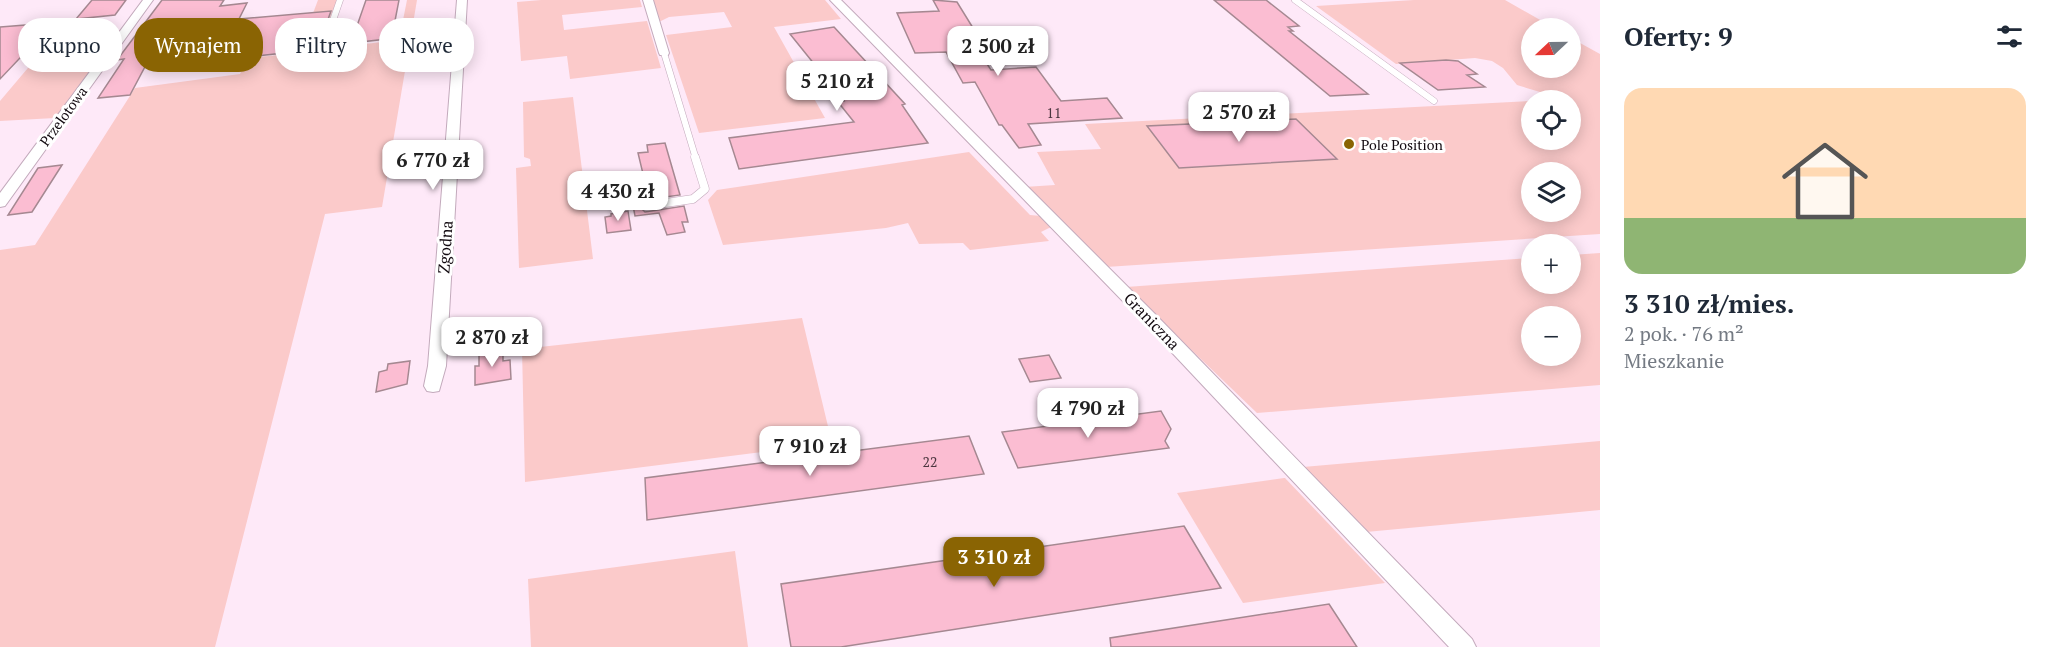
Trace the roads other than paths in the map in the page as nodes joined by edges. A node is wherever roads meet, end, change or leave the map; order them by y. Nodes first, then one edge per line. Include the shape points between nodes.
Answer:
1 (148, 0) edge
2 (340, 0) edge
3 (462, 0) edge
4 (648, 0) edge
5 (836, 0) edge
6 (1295, 0) edge
7 (334, 18) edge
8 (664, 53) joint
9 (1434, 100) dead end
10 (0, 203) edge
11 (645, 206) dead end
12 (433, 386) dead end
13 (1464, 647) edge

1 - 10 street, Przelotowa
2 - 7 lane
3 - 12 street, Zgodna
4 - 8 street
5 - 13 street, Graniczna via 1151,320
6 - 9 lane
8 - 11 lane via 705,189 693,199

